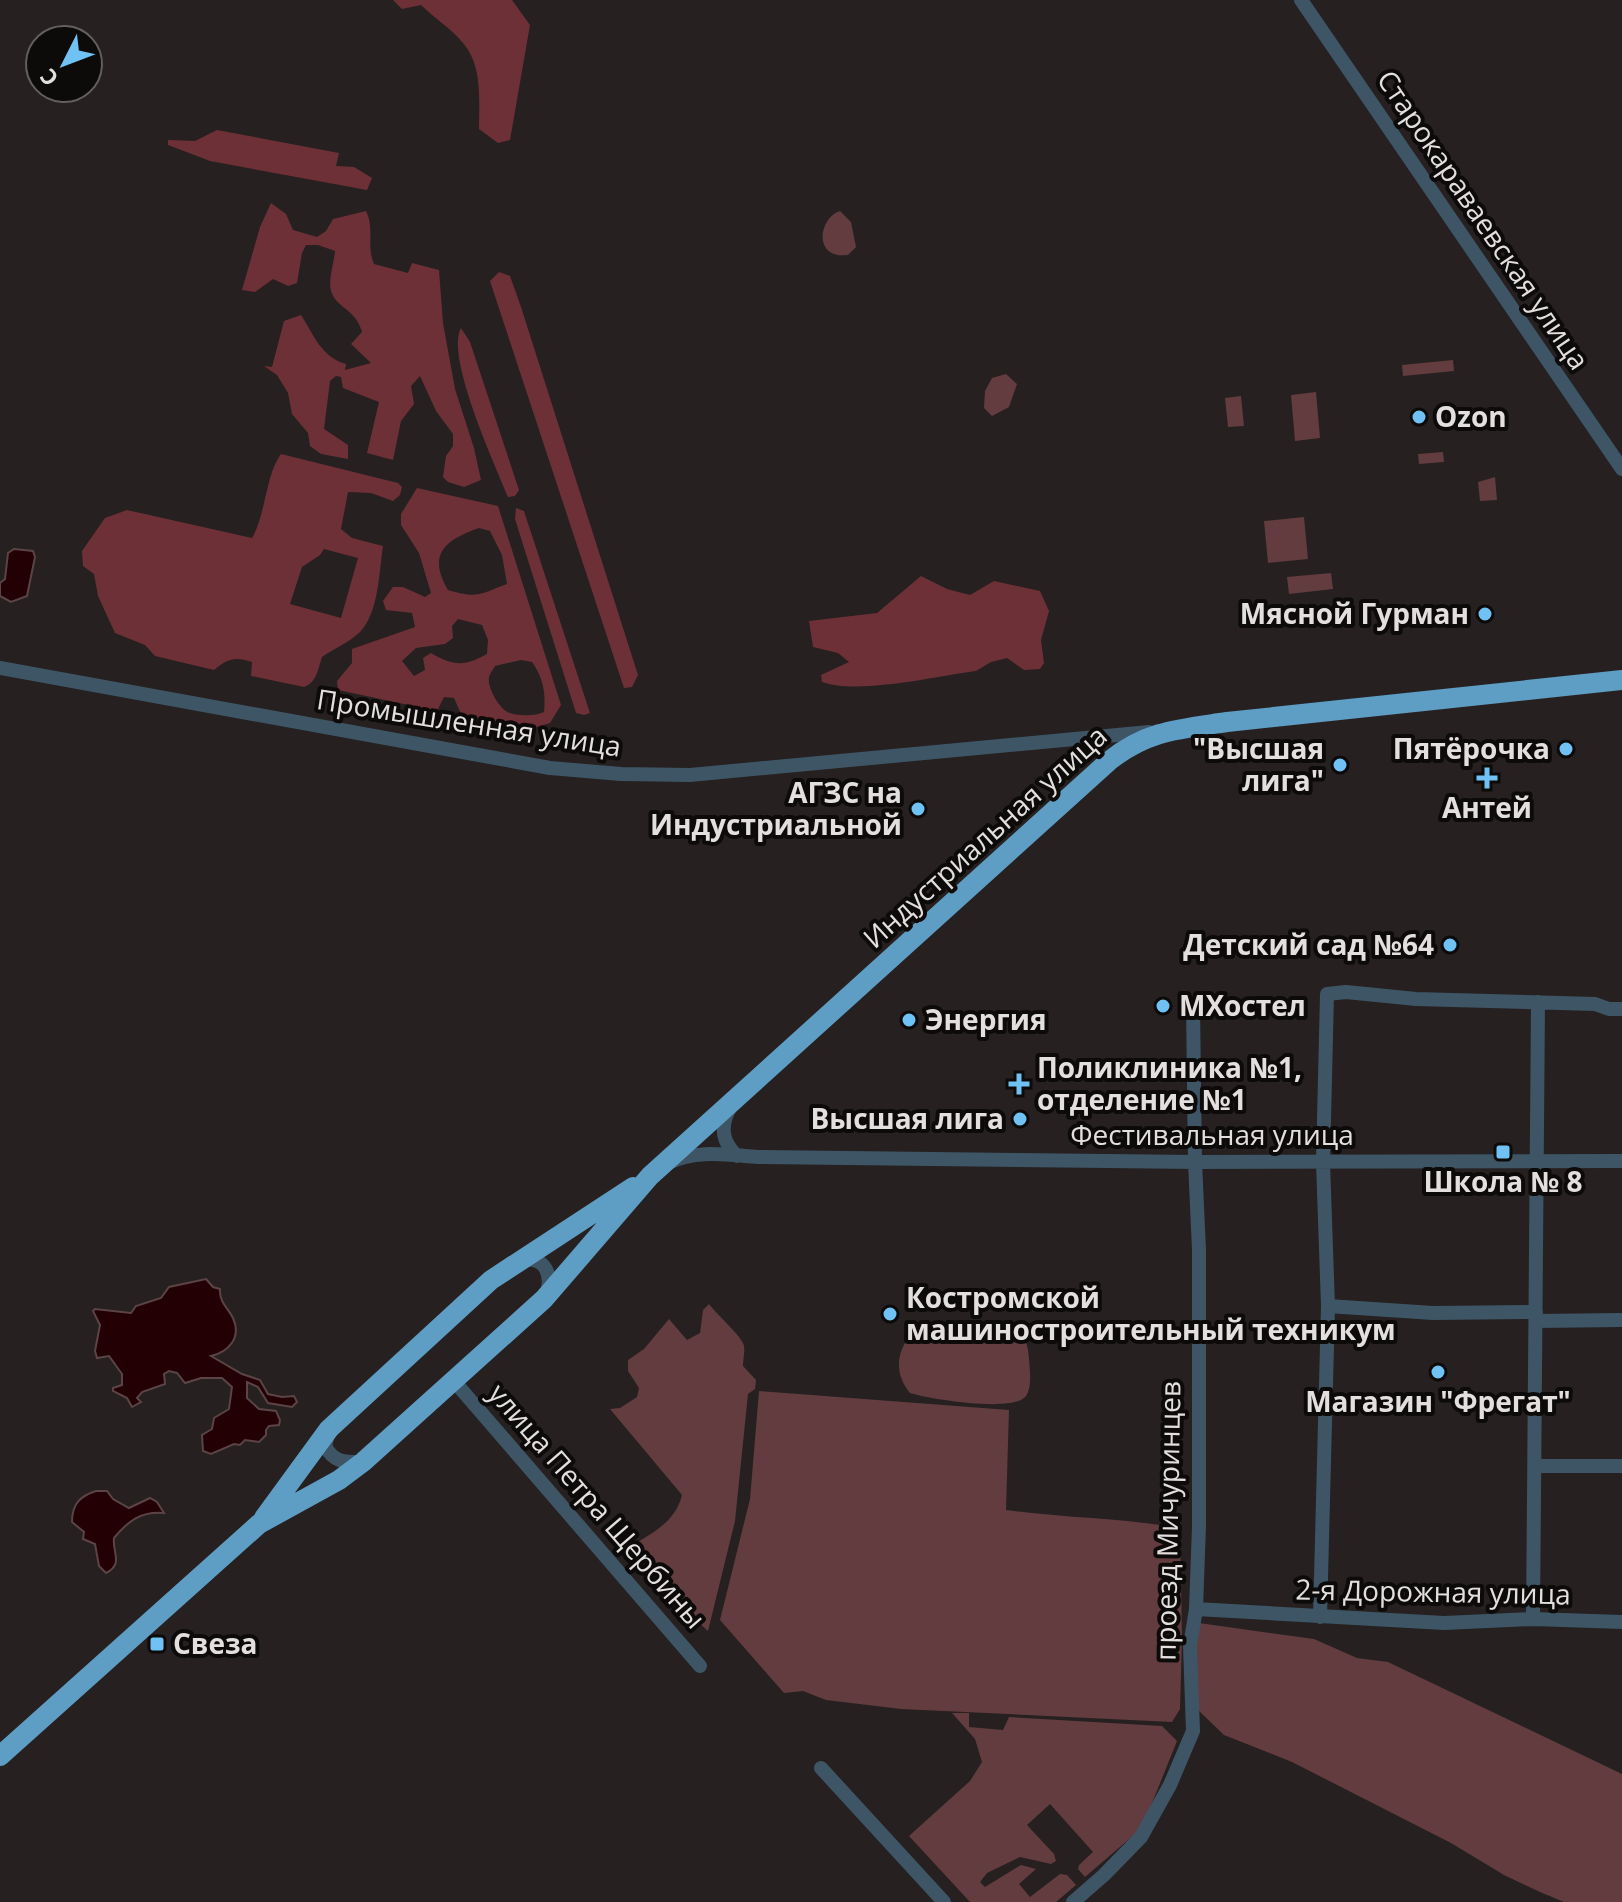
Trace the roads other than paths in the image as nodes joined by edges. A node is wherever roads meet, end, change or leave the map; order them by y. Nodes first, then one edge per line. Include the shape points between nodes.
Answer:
1 (1301, 0) edge
2 (1622, 469) edge
3 (0, 668) edge
4 (1622, 680) edge
5 (1173, 730) junction
6 (1538, 1002) junction
7 (1193, 1004) dead end
8 (1622, 1009) edge
9 (733, 1102) junction
10 (702, 1130) junction
11 (737, 1156) junction
12 (1538, 1160) junction
13 (1622, 1161) edge
14 (1195, 1162) junction
15 (1323, 1162) junction
16 (656, 1172) junction
17 (516, 1262) junction
18 (544, 1299) junction
19 (1328, 1306) junction
20 (1536, 1316) junction
21 (1622, 1320) edge
22 (454, 1381) junction
23 (329, 1429) junction
24 (363, 1462) junction
25 (1535, 1466) junction
26 (1622, 1466) edge
27 (259, 1524) junction
28 (1196, 1609) junction
29 (1320, 1617) junction
30 (1533, 1619) junction
31 (1622, 1622) edge
32 (700, 1666) dead end
33 (0, 1756) edge
34 (821, 1768) dead end
35 (944, 1902) edge
36 (1073, 1902) edge

1 - 2 street, Старокараваевская улица
3 - 5 street, Промышленная улица via 550,768 621,774 690,775
4 - 5 highway, Индустриальная улица
5 - 9 highway, Индустриальная улица via 1134,742 1109,761
6 - 8 street
6 - 12 street
6 - 15 street via 1327,994
7 - 14 street, проезд Мичуринцев
9 - 10 highway, Индустриальная улица
9 - 11 street via 722,1128
10 - 11 street
10 - 16 highway, Индустриальная улица
11 - 14 street, Фестивальная улица
11 - 16 street, Фестивальная улица via 679,1158
12 - 13 street, Фестивальная улица
12 - 15 street, Фестивальная улица
12 - 20 street
14 - 15 street, Фестивальная улица
14 - 28 street, проезд Мичуринцев
15 - 19 street
16 - 17 highway, Индустриальная улица
16 - 18 highway, Индустриальная улица
17 - 18 street via 533,1259 549,1273
17 - 23 highway, Индустриальная улица
18 - 22 highway, Индустриальная улица
19 - 20 street
19 - 29 street
20 - 21 street
20 - 25 street
22 - 24 highway, Индустриальная улица
22 - 32 street, улица Петра Щербины
23 - 24 street via 325,1446 330,1456
23 - 27 highway, Индустриальная улица
24 - 27 highway, Индустриальная улица
25 - 26 street
25 - 30 street
27 - 33 highway, Индустриальная улица
28 - 29 street, 2-я Дорожная улица
28 - 36 street, проезд Мичуринцев via 1190,1646 1193,1731 1141,1837
29 - 30 street, 2-я Дорожная улица via 1444,1623
30 - 31 street, 2-я Дорожная улица
34 - 35 street

